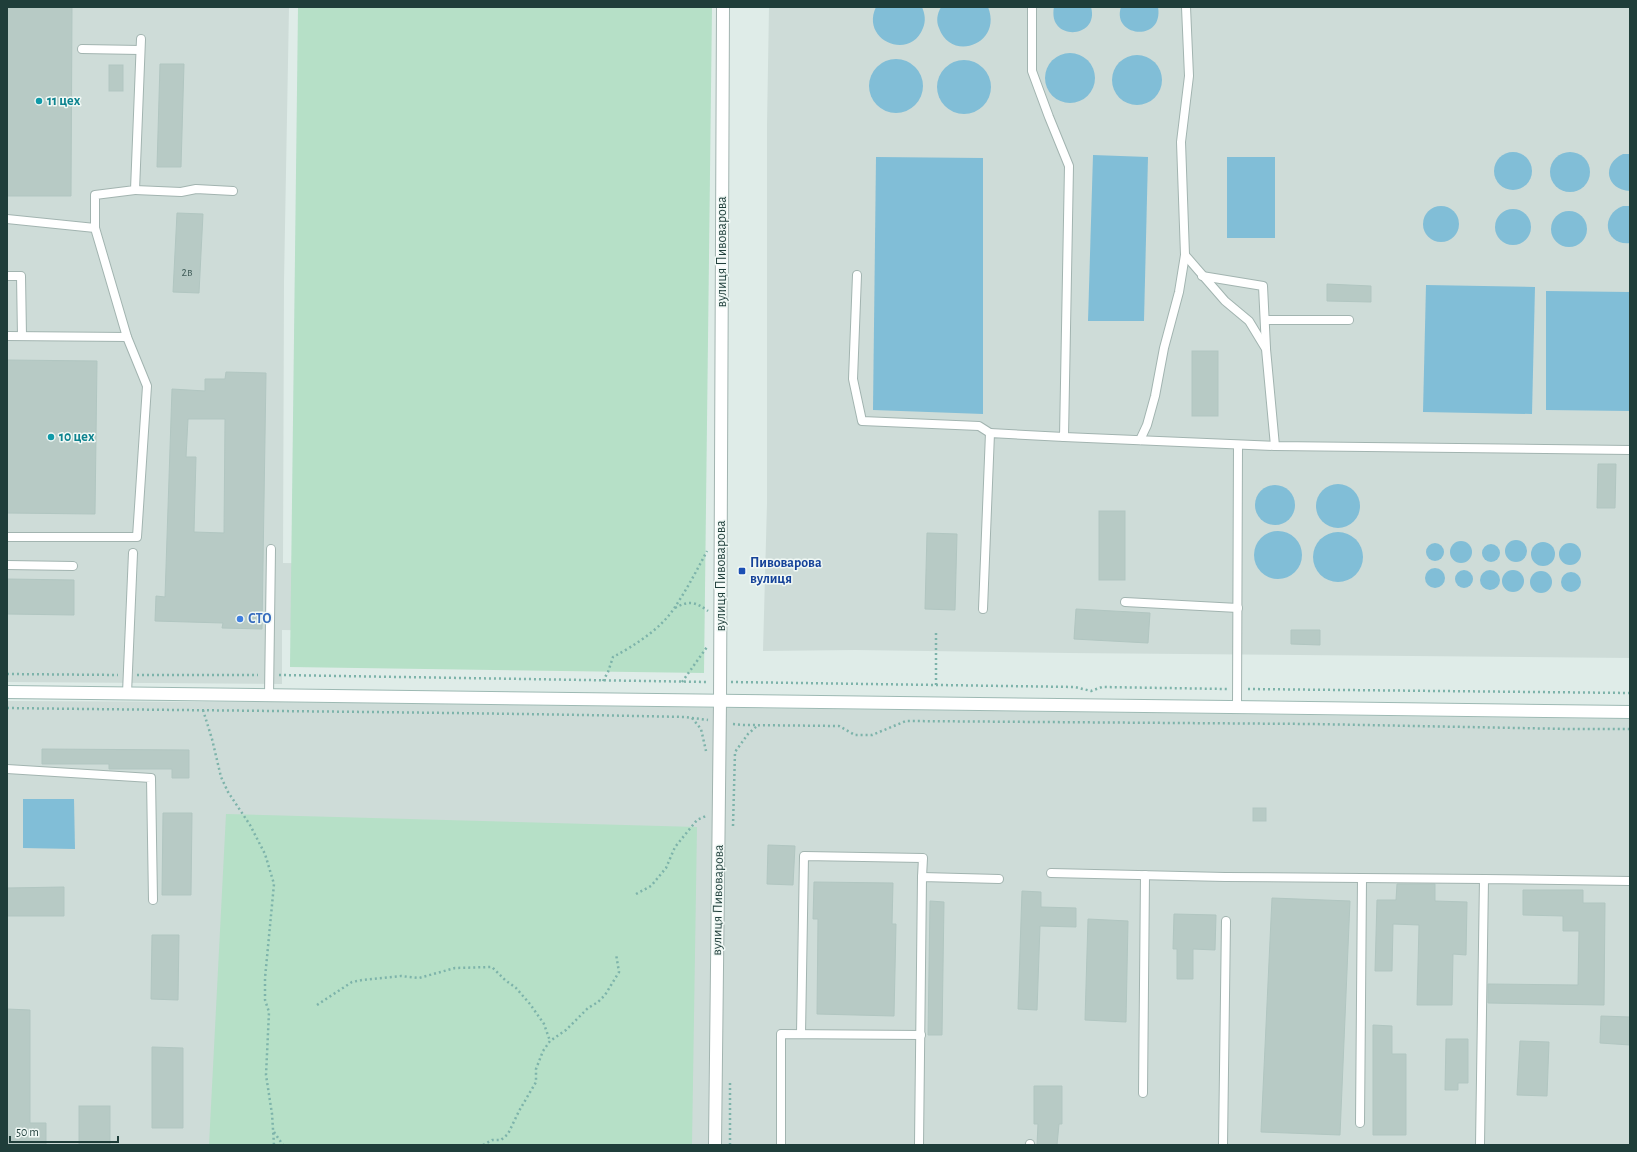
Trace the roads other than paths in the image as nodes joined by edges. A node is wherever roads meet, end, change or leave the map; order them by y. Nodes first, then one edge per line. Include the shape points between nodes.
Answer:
1 (723, 7) edge
2 (1032, 7) edge
3 (1186, 7) edge
4 (141, 39) dead end
5 (82, 50) dead end
6 (140, 50) junction
7 (135, 190) junction
8 (233, 191) dead end
9 (7, 219) edge
10 (95, 228) junction
11 (1184, 255) junction
12 (857, 275) dead end
13 (7, 276) edge
14 (1202, 276) junction
15 (1265, 320) junction
16 (1349, 320) dead end
17 (7, 336) edge
18 (22, 336) junction
19 (127, 337) junction
20 (1266, 349) junction
21 (990, 433) junction
22 (1064, 437) junction
23 (1140, 440) junction
24 (1238, 445) junction
25 (1275, 446) junction
26 (1630, 450) edge
27 (7, 537) edge
28 (271, 549) dead end
29 (134, 553) dead end
30 (7, 565) edge
31 (73, 566) dead end
32 (1125, 602) dead end
33 (1238, 608) junction
34 (983, 609) dead end
35 (7, 692) edge
36 (127, 693) junction
37 (269, 696) junction
38 (720, 702) junction
39 (1238, 708) junction
40 (1630, 712) edge
41 (7, 769) edge
42 (1050, 873) dead end
43 (1145, 875) junction
44 (922, 877) junction
45 (1362, 878) junction
46 (999, 879) dead end
47 (1484, 879) junction
48 (1630, 881) edge
49 (153, 900) dead end
50 (1226, 921) dead end
51 (801, 1034) junction
52 (921, 1035) junction
53 (1143, 1093) dead end
54 (1360, 1123) dead end
55 (715, 1145) edge
56 (781, 1145) edge
57 (920, 1145) edge
58 (1223, 1145) edge
59 (1480, 1145) edge

1 - 38 main road, вулиця Пивоварова
2 - 22 lane via 1032,70 1069,166
3 - 11 lane via 1189,76 1181,142
4 - 6 lane
5 - 6 lane
6 - 7 lane
7 - 8 lane
7 - 10 lane via 94,195
9 - 10 lane
10 - 19 lane
11 - 14 lane
11 - 23 lane via 1179,292 1164,348 1155,396
12 - 21 lane via 853,379 862,421 979,426
13 - 18 lane via 21,276
14 - 15 lane via 1263,286
14 - 20 lane via 1225,301 1249,321
15 - 16 lane
15 - 20 lane
17 - 18 lane
18 - 19 lane
19 - 27 lane via 147,386 137,537
20 - 25 lane
21 - 22 lane
21 - 34 lane
22 - 23 lane
23 - 24 lane
24 - 25 lane
24 - 33 lane
25 - 26 lane
28 - 37 lane
29 - 36 lane
30 - 31 lane
32 - 33 lane
33 - 39 lane
35 - 36 main road
36 - 37 main road
37 - 38 main road
38 - 39 main road
38 - 55 main road, вулиця Пивоварова
39 - 40 main road
41 - 49 lane via 151,778
42 - 43 lane
43 - 45 lane
43 - 53 lane
44 - 46 lane
44 - 51 lane via 923,858 804,856
44 - 52 lane
45 - 47 lane
45 - 54 lane
47 - 48 lane
47 - 59 lane
50 - 58 lane
51 - 52 lane
51 - 56 lane via 781,1034
52 - 57 lane

